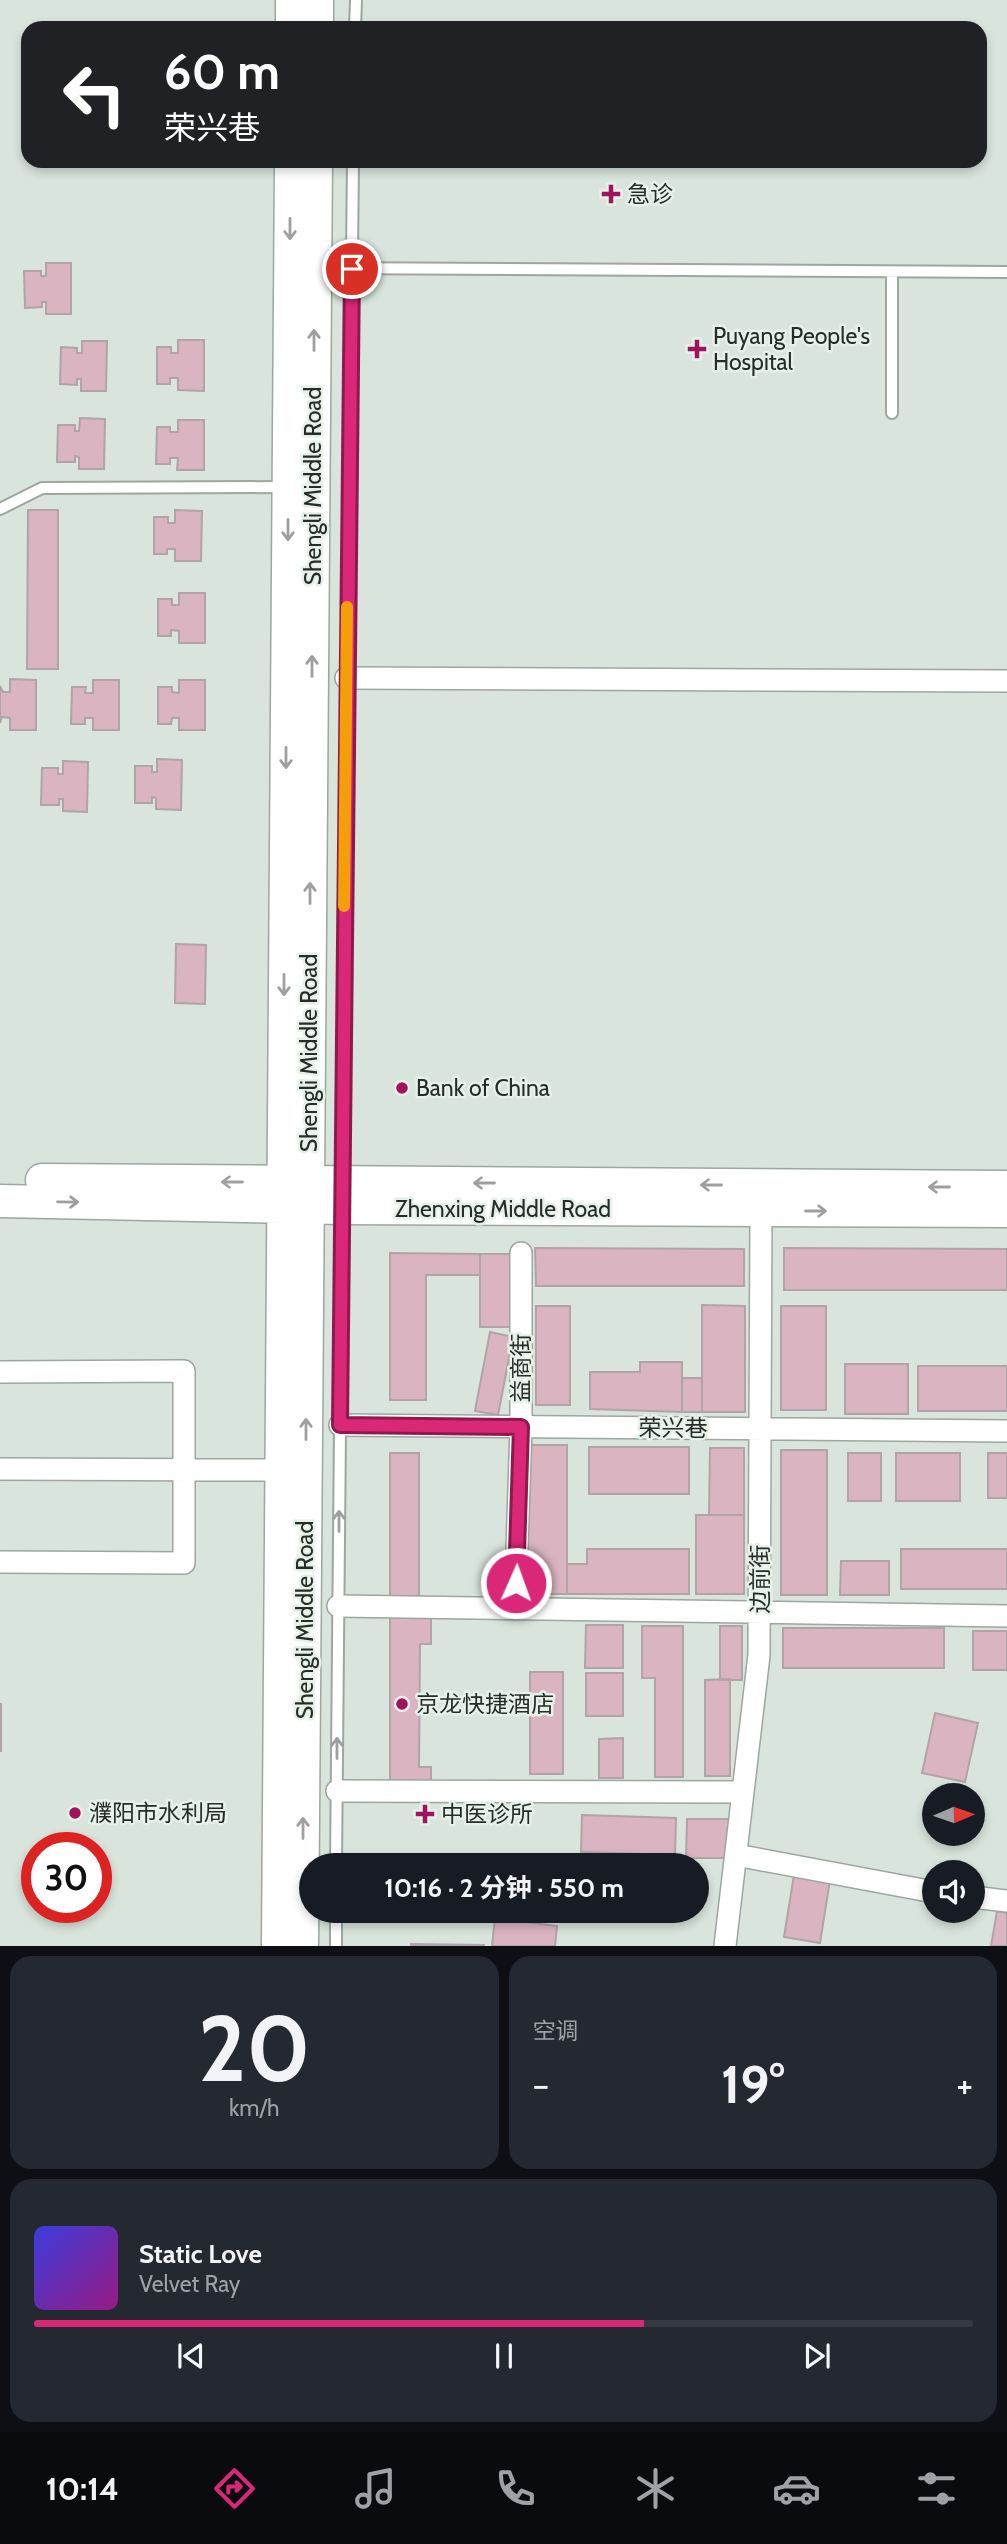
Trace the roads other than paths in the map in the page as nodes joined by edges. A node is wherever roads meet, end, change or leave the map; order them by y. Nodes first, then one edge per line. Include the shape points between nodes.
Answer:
1 (292, 0) edge
2 (317, 0) edge
3 (356, 0) edge
4 (292, 21) edge
5 (317, 21) edge
6 (355, 21) edge
7 (291, 168) edge
8 (316, 168) edge
9 (353, 168) edge
10 (315, 268) junction
11 (352, 269) junction
12 (1007, 272) edge
13 (892, 273) junction
14 (892, 413) dead end
15 (288, 487) junction
16 (0, 509) edge
17 (346, 678) junction
18 (1007, 681) edge
19 (0, 1180) edge
20 (1007, 1187) edge
21 (295, 1194) junction
22 (342, 1195) junction
23 (0, 1201) edge
24 (761, 1211) junction
25 (1007, 1211) edge
26 (521, 1253) dead end
27 (0, 1372) edge
28 (340, 1425) junction
29 (521, 1427) junction
30 (761, 1429) junction
31 (1007, 1431) edge
32 (0, 1469) edge
33 (183, 1470) junction
34 (281, 1470) junction
35 (0, 1562) edge
36 (338, 1606) junction
37 (515, 1609) junction
38 (760, 1612) junction
39 (1007, 1616) edge
40 (337, 1791) junction
41 (743, 1792) junction
42 (336, 1853) edge
43 (736, 1855) junction
44 (922, 1890) edge
45 (985, 1898) edge
46 (1007, 1901) edge
47 (336, 1923) edge
48 (278, 1945) edge
49 (302, 1945) edge
50 (336, 1945) edge
51 (725, 1945) edge

1 - 4 main road
2 - 5 main road
3 - 6 lane
7 -> 15 main road, Shengli Middle Road
8 - 10 main road, Shengli Middle Road
9 - 11 lane
10 - 11 lane
21 -> 10 main road, Shengli Middle Road
11 - 13 lane
11 - 17 lane
12 - 13 lane
13 - 14 lane
15 - 16 lane via 42,488
15 -> 21 main road, Shengli Middle Road
17 - 18 street
17 - 22 lane
21 -> 19 main road, Zhenxing Middle Road
20 -> 22 main road, Zhenxing Middle Road
21 - 22 main road, Zhenxing Middle Road
23 -> 21 main road, Zhenxing Middle Road
21 - 34 main road, Shengli Middle Road
49 -> 21 main road, Shengli Middle Road
22 - 24 main road, Zhenxing Middle Road
22 - 28 lane
24 -> 25 main road, Zhenxing Middle Road
24 - 30 street, 边前街
26 - 29 street, 益商街
27 - 33 street via 184,1371
28 - 29 street, 荣兴巷
36 -> 28 lane
29 - 30 street, 荣兴巷
29 - 37 street, 益商街
30 - 31 street, 荣兴巷
30 - 38 street, 边前街
32 - 33 street
33 - 34 street
33 - 35 street via 184,1563
34 - 48 main road, Shengli Middle Road
36 - 37 street
40 -> 36 lane
37 - 38 street
38 - 39 street
38 - 41 street, 边前街 via 760,1655
40 - 41 street
40 - 42 lane
41 - 43 street, 边前街
43 - 44 street
43 - 51 street, 边前街
45 - 46 street
47 - 50 lane

